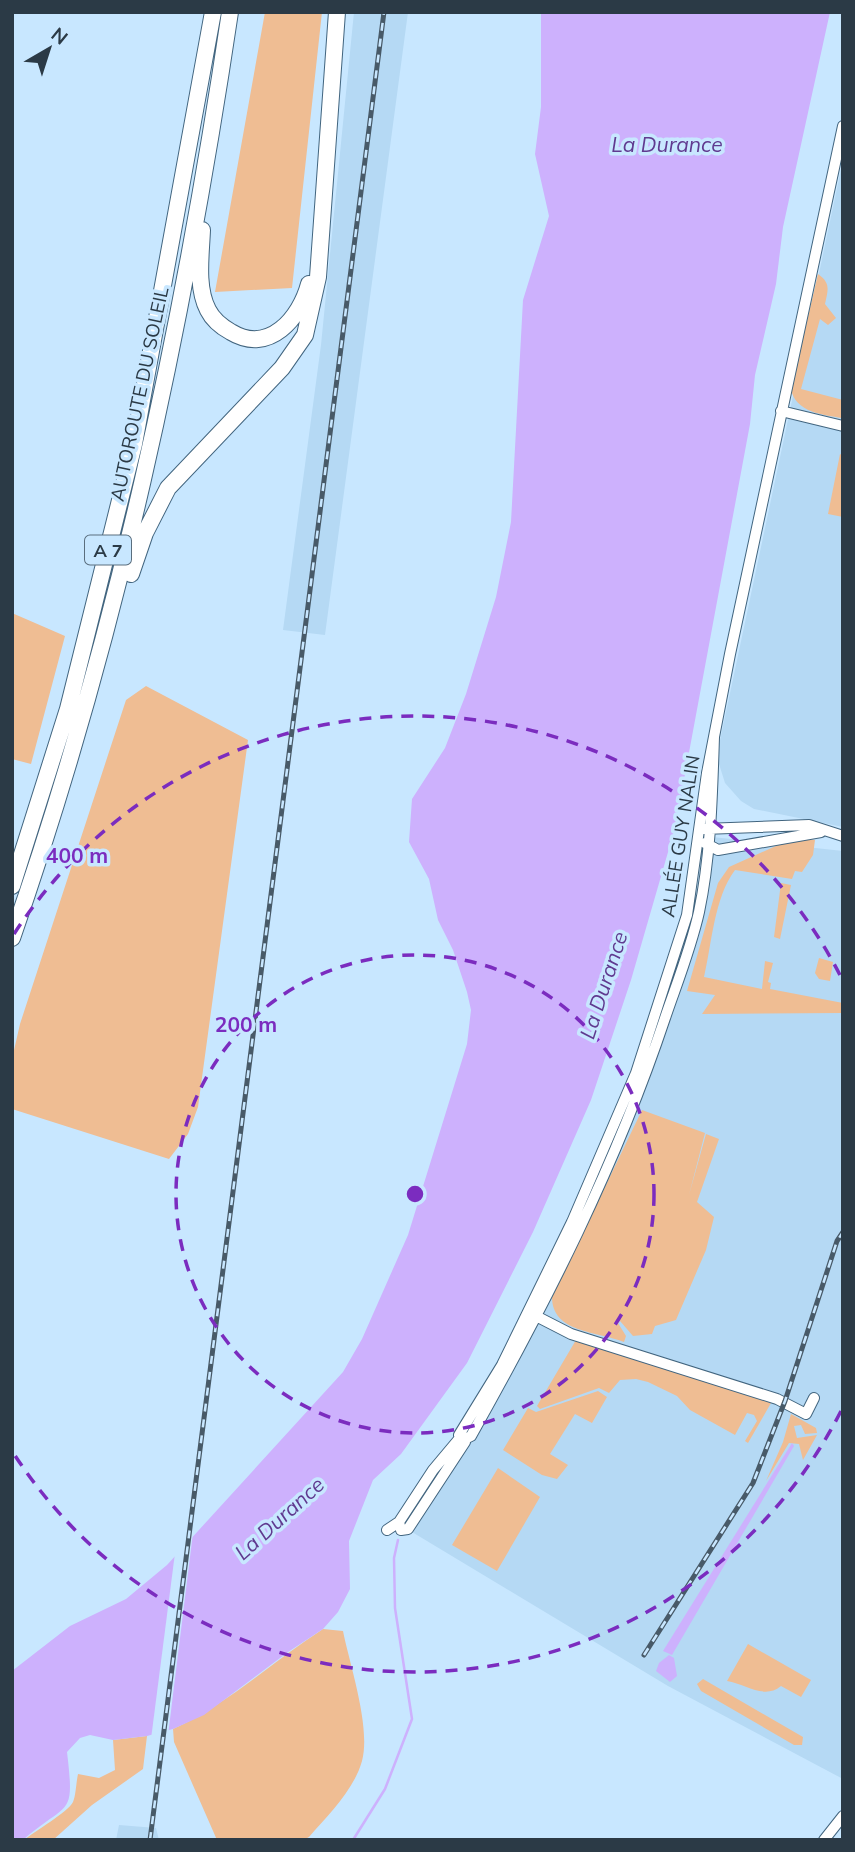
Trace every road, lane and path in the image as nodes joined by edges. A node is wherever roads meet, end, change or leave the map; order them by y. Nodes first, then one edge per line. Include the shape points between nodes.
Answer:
1 (203, 12) edge
2 (213, 12) edge
3 (230, 12) edge
4 (330, 12) edge
5 (337, 12) edge
6 (843, 126) edge
7 (202, 186) junction
8 (179, 208) junction
9 (781, 411) junction
10 (843, 426) edge
11 (90, 699) junction
12 (714, 737) junction
13 (824, 832) junction
14 (710, 836) junction
15 (843, 836) edge
16 (12, 886) edge
17 (12, 938) edge
18 (533, 1314) junction
19 (814, 1398) dead end
20 (387, 1530) dead end
21 (843, 1816) edge
22 (824, 1840) edge

1 - 8 highway via 183,133
2 - 8 highway, AUTOROUTE DU SOLEIL / A 7
3 - 7 highway, AUTOROUTE DU SOLEIL / A 7
4 - 7 highway via 311,275 301,306 271,336 256,340 238,336 219,325 208,310 201,286
5 - 11 highway via 318,277 304,335 282,368 168,488 134,561 106,663
6 - 9 street
7 - 11 highway, AUTOROUTE DU SOLEIL / A 7 via 154,437
8 - 16 highway, AUTOROUTE DU SOLEIL / A 7 via 134,444 68,709
9 - 10 street
9 - 12 street
11 - 17 highway, AUTOROUTE DU SOLEIL / A 7
12 - 14 street, ALLÉE GUY NALIN
12 - 14 street, ALLÉE GUY NALIN
13 - 14 street
13 - 14 street via 809,825
13 - 15 street
14 - 18 street, ALLÉE GUY NALIN via 636,1073
14 - 18 street, ALLÉE GUY NALIN via 693,934 644,1080 580,1231
18 - 19 street via 571,1334 777,1399 806,1414
18 - 20 street, ALLÉE GUY NALIN via 462,1441 433,1470 399,1522
21 - 22 street

